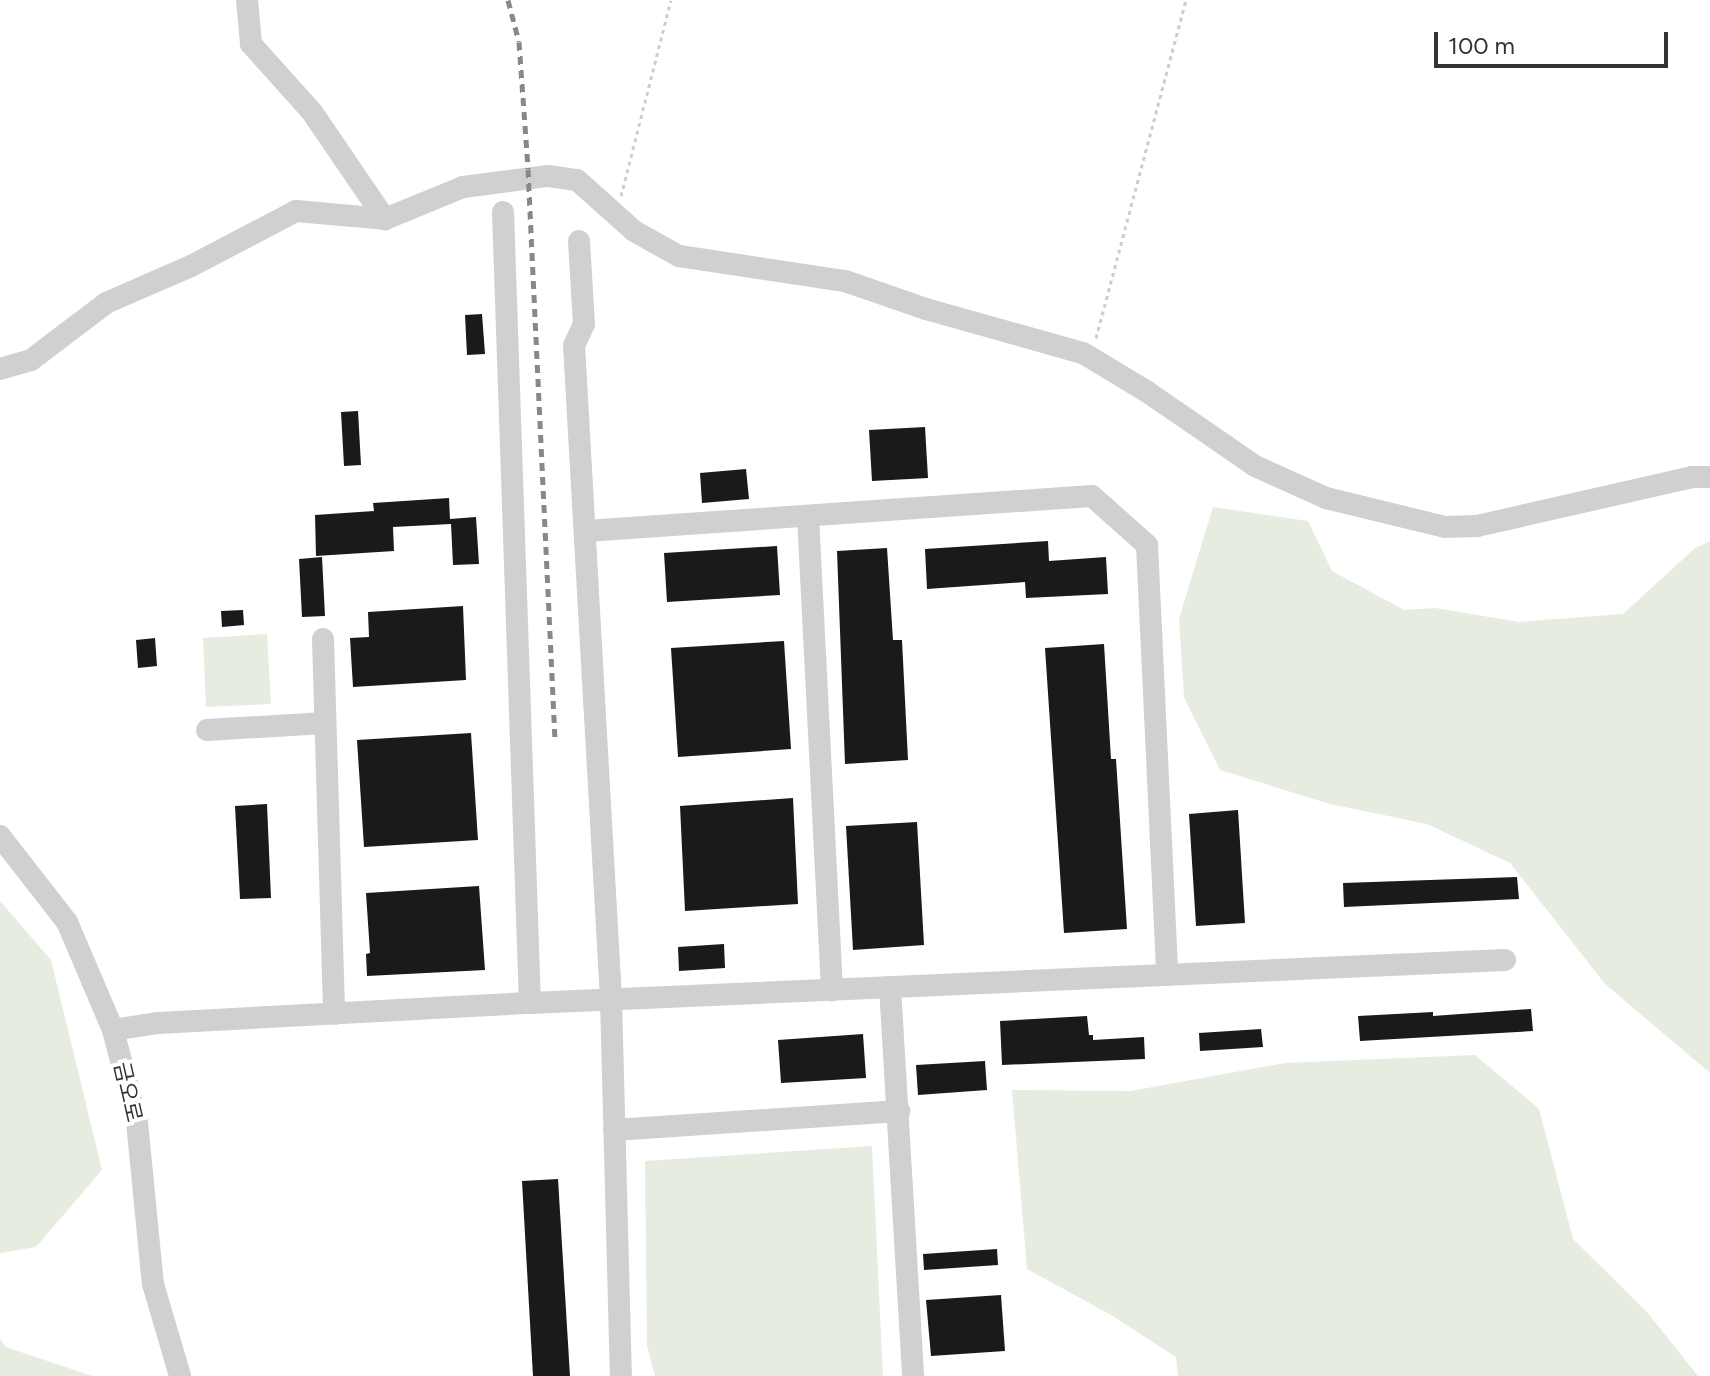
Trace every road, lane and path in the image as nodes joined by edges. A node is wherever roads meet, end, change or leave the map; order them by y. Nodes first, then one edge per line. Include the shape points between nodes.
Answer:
1 (247, 0) edge
2 (671, 0) edge
3 (1186, 0) edge
4 (503, 212) dead end
5 (616, 215) junction
6 (385, 219) junction
7 (579, 241) dead end
8 (1083, 353) junction
9 (0, 369) edge
10 (1710, 477) edge
11 (808, 516) junction
12 (586, 531) junction
13 (323, 639) dead end
14 (325, 723) junction
15 (207, 730) dead end
16 (0, 836) edge
17 (1505, 960) dead end
18 (1167, 975) junction
19 (890, 987) junction
20 (832, 990) junction
21 (611, 999) junction
22 (530, 1003) junction
23 (334, 1014) junction
24 (113, 1030) junction
25 (899, 1111) junction
26 (614, 1130) junction
27 (180, 1376) edge
28 (621, 1376) edge
29 (913, 1376) edge

1 - 6 street via 251,44 312,112
2 - 5 path
3 - 8 path via 1096,337
4 - 22 street
5 - 6 street via 577,180 548,176 463,187
5 - 8 street via 679,256 845,281
6 - 9 street via 296,211 106,303 31,360
7 - 12 street via 584,324 574,345
8 - 10 street via 1255,466 1326,498 1445,527 1477,526
11 - 12 street
11 - 18 street via 1092,496 1147,545
11 - 20 street
12 - 21 street
13 - 14 street
14 - 15 street
14 - 23 street
16 - 24 street, 금오로 via 67,922
17 - 18 street
18 - 19 street
19 - 20 street
19 - 25 street
20 - 21 street
21 - 22 street
21 - 26 street
22 - 23 street
23 - 24 street
24 - 27 street, 금오로 via 137,1122 153,1284
25 - 26 street
25 - 29 street
26 - 28 street

